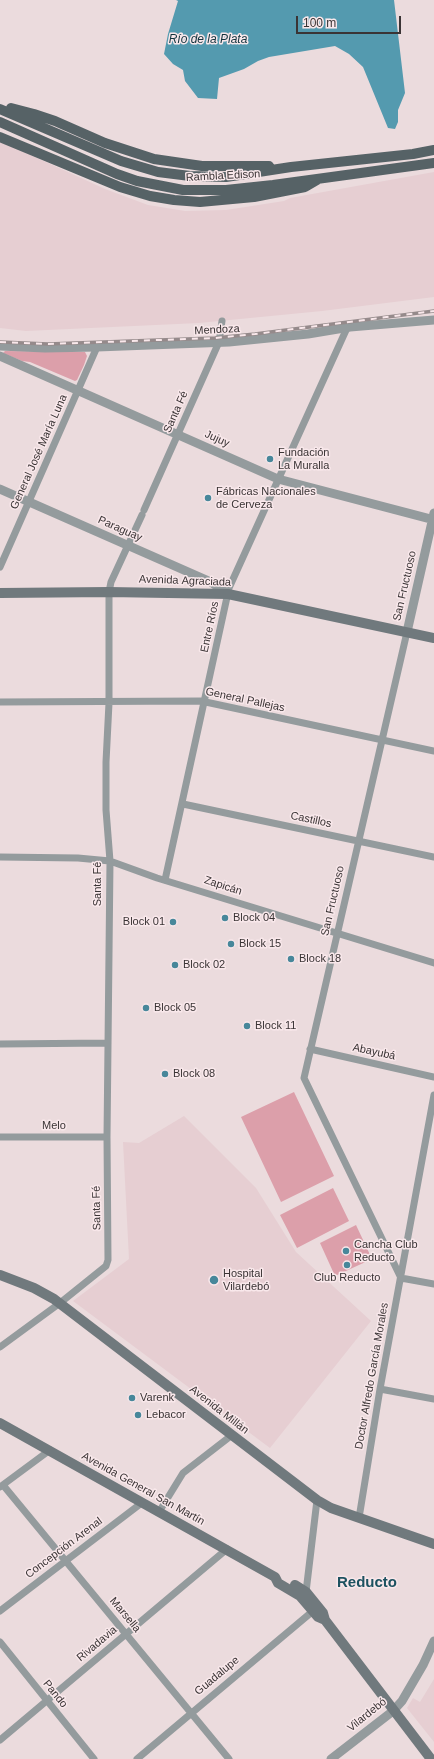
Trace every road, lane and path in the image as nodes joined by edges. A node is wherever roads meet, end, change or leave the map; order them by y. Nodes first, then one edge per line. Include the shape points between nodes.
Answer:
1 (0, 107) edge
2 (0, 122) edge
3 (0, 137) edge
4 (434, 150) edge
5 (434, 163) edge
6 (291, 167) junction
7 (323, 177) junction
8 (434, 320) edge
9 (222, 321) dead end
10 (347, 328) junction
11 (219, 342) junction
12 (0, 346) edge
13 (97, 347) junction
14 (0, 356) edge
15 (78, 392) junction
16 (178, 435) junction
17 (278, 479) junction
18 (0, 489) edge
19 (28, 502) junction
20 (433, 518) edge
21 (128, 546) junction
22 (0, 566) edge
23 (1, 592) edge
24 (109, 592) junction
25 (228, 594) junction
26 (407, 632) junction
27 (434, 638) edge
28 (0, 702) edge
29 (205, 702) junction
30 (109, 703) junction
31 (382, 740) junction
32 (434, 751) edge
33 (183, 804) junction
34 (359, 842) junction
35 (0, 857) edge
36 (434, 857) edge
37 (110, 861) junction
38 (165, 880) junction
39 (338, 934) junction
40 (434, 963) edge
41 (108, 1043) junction
42 (0, 1044) edge
43 (310, 1049) junction
44 (434, 1077) edge
45 (434, 1095) edge
46 (0, 1137) edge
47 (107, 1137) junction
48 (0, 1275) edge
49 (401, 1278) junction
50 (434, 1284) edge
51 (60, 1303) junction
52 (0, 1346) edge
53 (380, 1389) junction
54 (434, 1399) edge
55 (0, 1423) edge
56 (232, 1435) junction
57 (50, 1450) junction
58 (2, 1486) edge
59 (317, 1500) junction
60 (141, 1502) junction
61 (159, 1512) junction
62 (359, 1518) junction
63 (434, 1542) edge
64 (227, 1549) junction
65 (66, 1561) junction
66 (303, 1594) junction
67 (0, 1611) edge
68 (313, 1611) junction
69 (325, 1620) junction
70 (126, 1634) junction
71 (434, 1641) edge
72 (0, 1642) edge
73 (430, 1658) edge
74 (47, 1701) junction
75 (393, 1711) junction
76 (191, 1713) junction
77 (0, 1740) edge
78 (94, 1759) edge
79 (137, 1759) edge
80 (229, 1759) edge
81 (331, 1759) edge
82 (431, 1759) edge

1 - 6 main road via 34,114 154,159 202,166
1 - 6 main road, Rambla Edison via 121,162 171,174 226,177
2 - 7 main road, Rambla Edison via 123,176 183,190 226,190
3 - 7 main road via 120,188 174,200 200,202 254,196 305,187
4 - 6 main road, Rambla Edison
5 - 7 main road, Rambla Edison
8 - 10 street, Mendoza
9 - 11 street, Santa Fé
10 - 11 street, Mendoza
10 - 17 street, Entre Ríos
11 - 13 street, Mendoza
11 - 16 street, Santa Fé
12 - 13 street, Mendoza
13 - 15 street, General José María Luna
14 - 15 street, Jujuy
15 - 16 street, Jujuy
15 - 19 street, General José María Luna
16 - 17 street, Jujuy
16 - 21 street, Santa Fé
17 - 20 street, Jujuy
17 - 25 street, Entre Ríos
18 - 19 street, Paraguay
19 - 21 street, Paraguay
19 - 22 street, General José María Luna
20 - 26 street, San Fructuoso
21 - 24 street, Santa Fé
21 - 25 street, Paraguay via 211,582
23 - 24 main road, Avenida Agraciada
24 - 25 main road, Avenida Agraciada
24 - 30 street, Santa Fé
25 - 26 main road, Avenida Agraciada
25 - 29 street, Entre Ríos
26 - 27 main road, Avenida Agraciada
26 - 31 street, San Fructuoso
28 - 30 street, General Pallejas
29 - 30 street, General Pallejas
29 - 31 street, General Pallejas
29 - 33 street, Entre Ríos
30 - 37 street, Santa Fé via 106,796
31 - 32 street, General Pallejas
31 - 34 street, San Fructuoso
33 - 34 street, Castillos
33 - 38 street, Entre Ríos
34 - 36 street, Castillos
34 - 39 street, San Fructuoso
35 - 37 street, Zapicán
37 - 38 street, Zapicán
37 - 41 street, Santa Fé
38 - 39 street, Zapicán
39 - 40 street, Zapicán
39 - 43 street, San Fructuoso
41 - 42 street
41 - 47 street, Santa Fé
43 - 44 street, Abayubá
43 - 49 street, San Fructuoso via 304,1078
45 - 49 street, Doctor Alfredo García Morales
46 - 47 street, Melo
47 - 51 street, Santa Fé via 108,1260 106,1266
48 - 51 main road, Avenida Millán via 34,1288
49 - 50 street
49 - 53 street, Doctor Alfredo García Morales
51 - 52 street
51 - 56 main road, Avenida Millán
53 - 54 street
53 - 62 street, Doctor Alfredo García Morales
55 - 57 main road, Avenida General San Martín
56 - 59 main road, Avenida Millán
56 - 61 street via 183,1473
57 - 58 street
57 - 60 main road, Avenida General San Martín
58 - 65 street, Marsella
59 - 62 main road, Avenida Millán
59 - 66 street
60 - 61 main road, Avenida General San Martín
60 - 65 street, Concepción Arenal
61 - 64 main road, Avenida General San Martín
62 - 63 main road, Avenida Millán
64 - 66 main road, Avenida General San Martín via 275,1577 281,1577
64 - 70 street, Rivadavia
65 - 67 street, Concepción Arenal
65 - 70 street, Marsella
66 - 68 main road, Avenida General San Martín
66 - 69 main road, Avenida General San Martín via 323,1613
68 - 69 main road, Avenida General San Martín
68 - 76 street, Guadalupe
69 - 75 main road, Avenida General San Martín
70 - 74 street, Rivadavia
70 - 76 street, Marsella
71 - 73 street, Vilardebó
72 - 74 street, Pando
73 - 75 street, Vilardebó
74 - 77 street, Rivadavia
74 - 78 street, Pando
75 - 81 street, Vilardebó
75 - 82 main road, Avenida General San Martín
76 - 79 street, Guadalupe
76 - 80 street, Marsella

